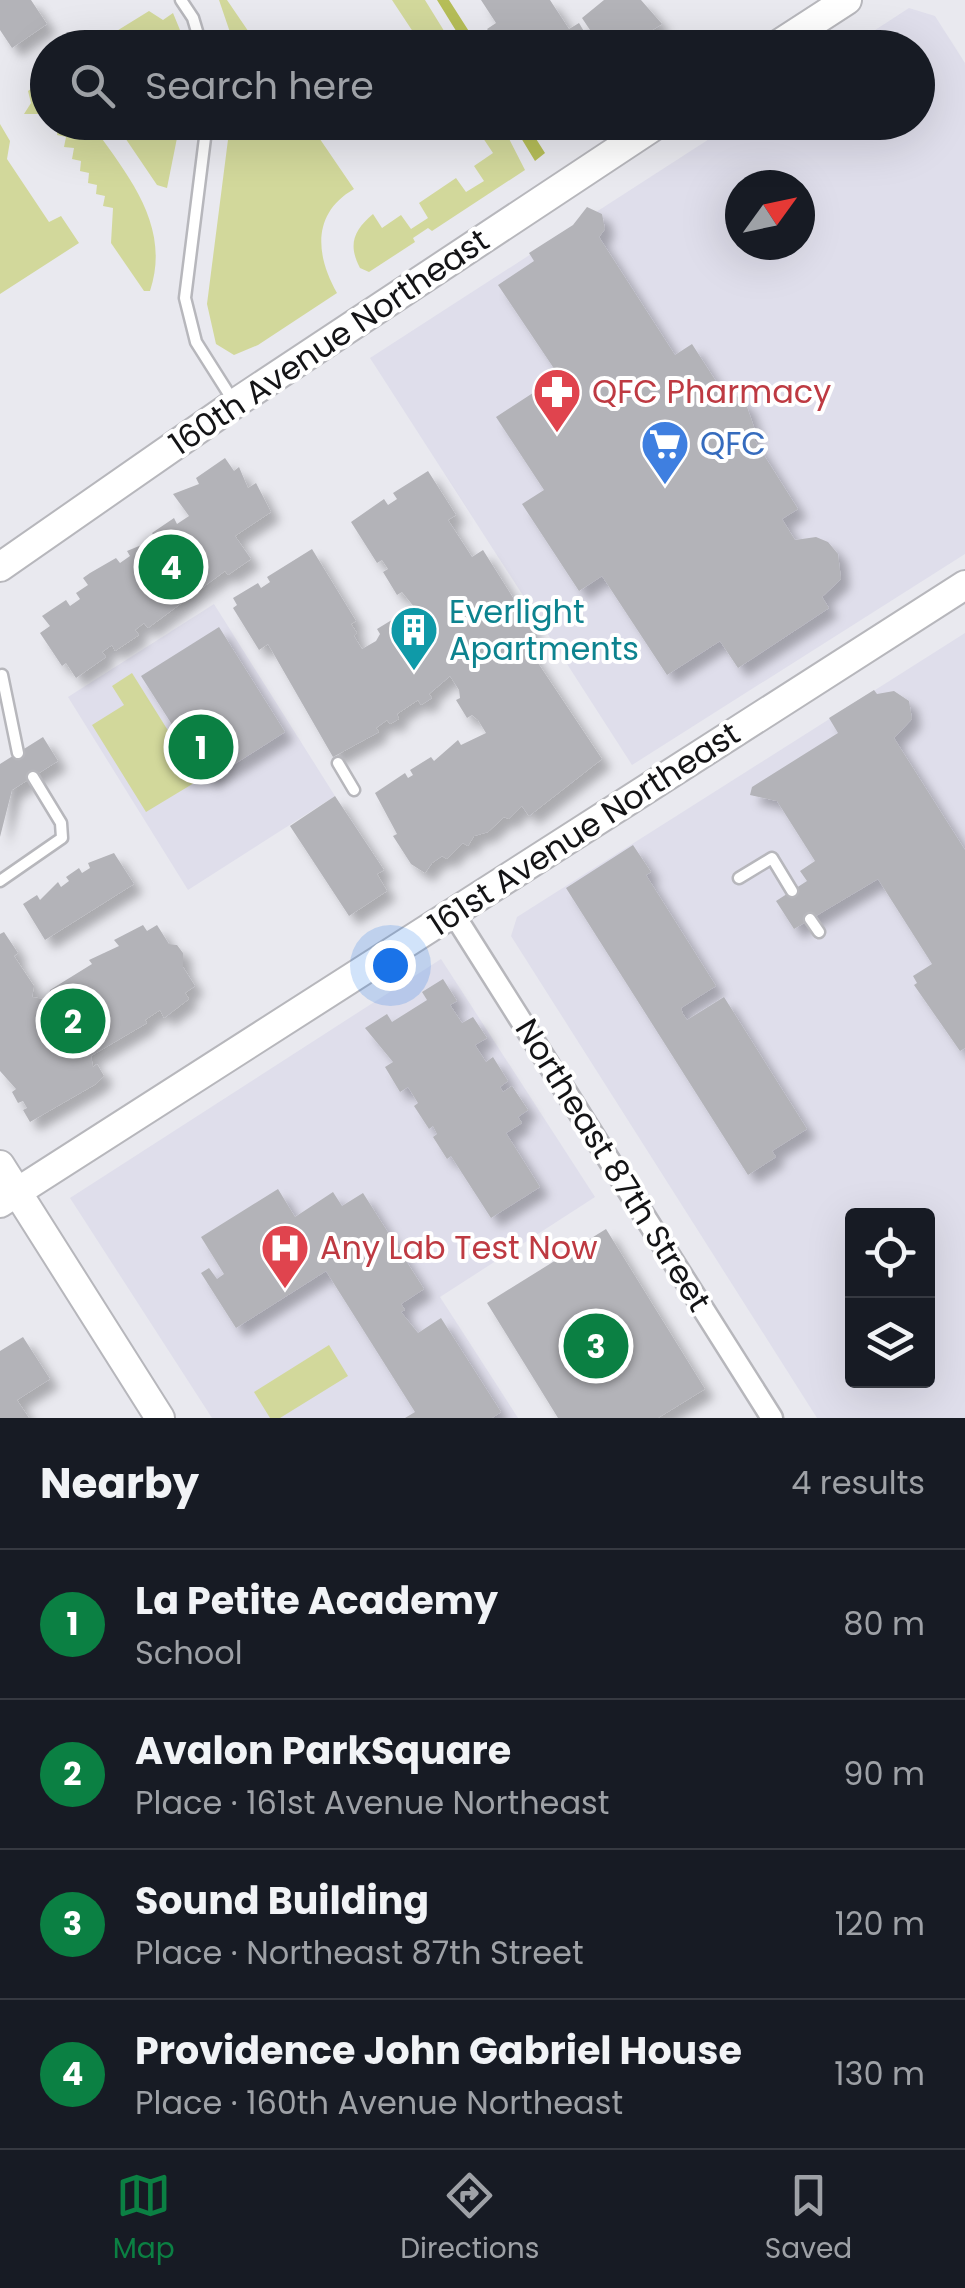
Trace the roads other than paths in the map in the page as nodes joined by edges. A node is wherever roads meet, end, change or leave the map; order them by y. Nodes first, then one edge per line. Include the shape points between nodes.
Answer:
1 (181, 0) edge
2 (847, 0) edge
3 (197, 30) edge
4 (801, 30) edge
5 (205, 140) edge
6 (633, 140) edge
7 (235, 404) junction
8 (0, 566) edge
9 (965, 585) edge
10 (2, 676) edge
11 (18, 752) dead end
12 (338, 763) dead end
13 (32, 777) dead end
14 (354, 790) dead end
15 (738, 878) dead end
16 (0, 881) edge
17 (792, 890) dead end
18 (453, 913) junction
19 (810, 919) dead end
20 (819, 932) dead end
21 (0, 1165) edge
22 (8, 1198) edge
23 (160, 1418) edge
24 (772, 1418) edge

1 - 3 lane
2 - 4 street
5 - 7 lane via 185,298 196,342
6 - 7 street, 160th Avenue Northeast
7 - 8 street, 160th Avenue Northeast
9 - 18 street, 161st Avenue Northeast
10 - 11 lane
12 - 14 lane
13 - 16 lane via 62,838
15 - 17 lane via 772,858
18 - 22 street, 161st Avenue Northeast
18 - 24 street, Northeast 87th Street
19 - 20 lane
21 - 22 street
22 - 23 street

